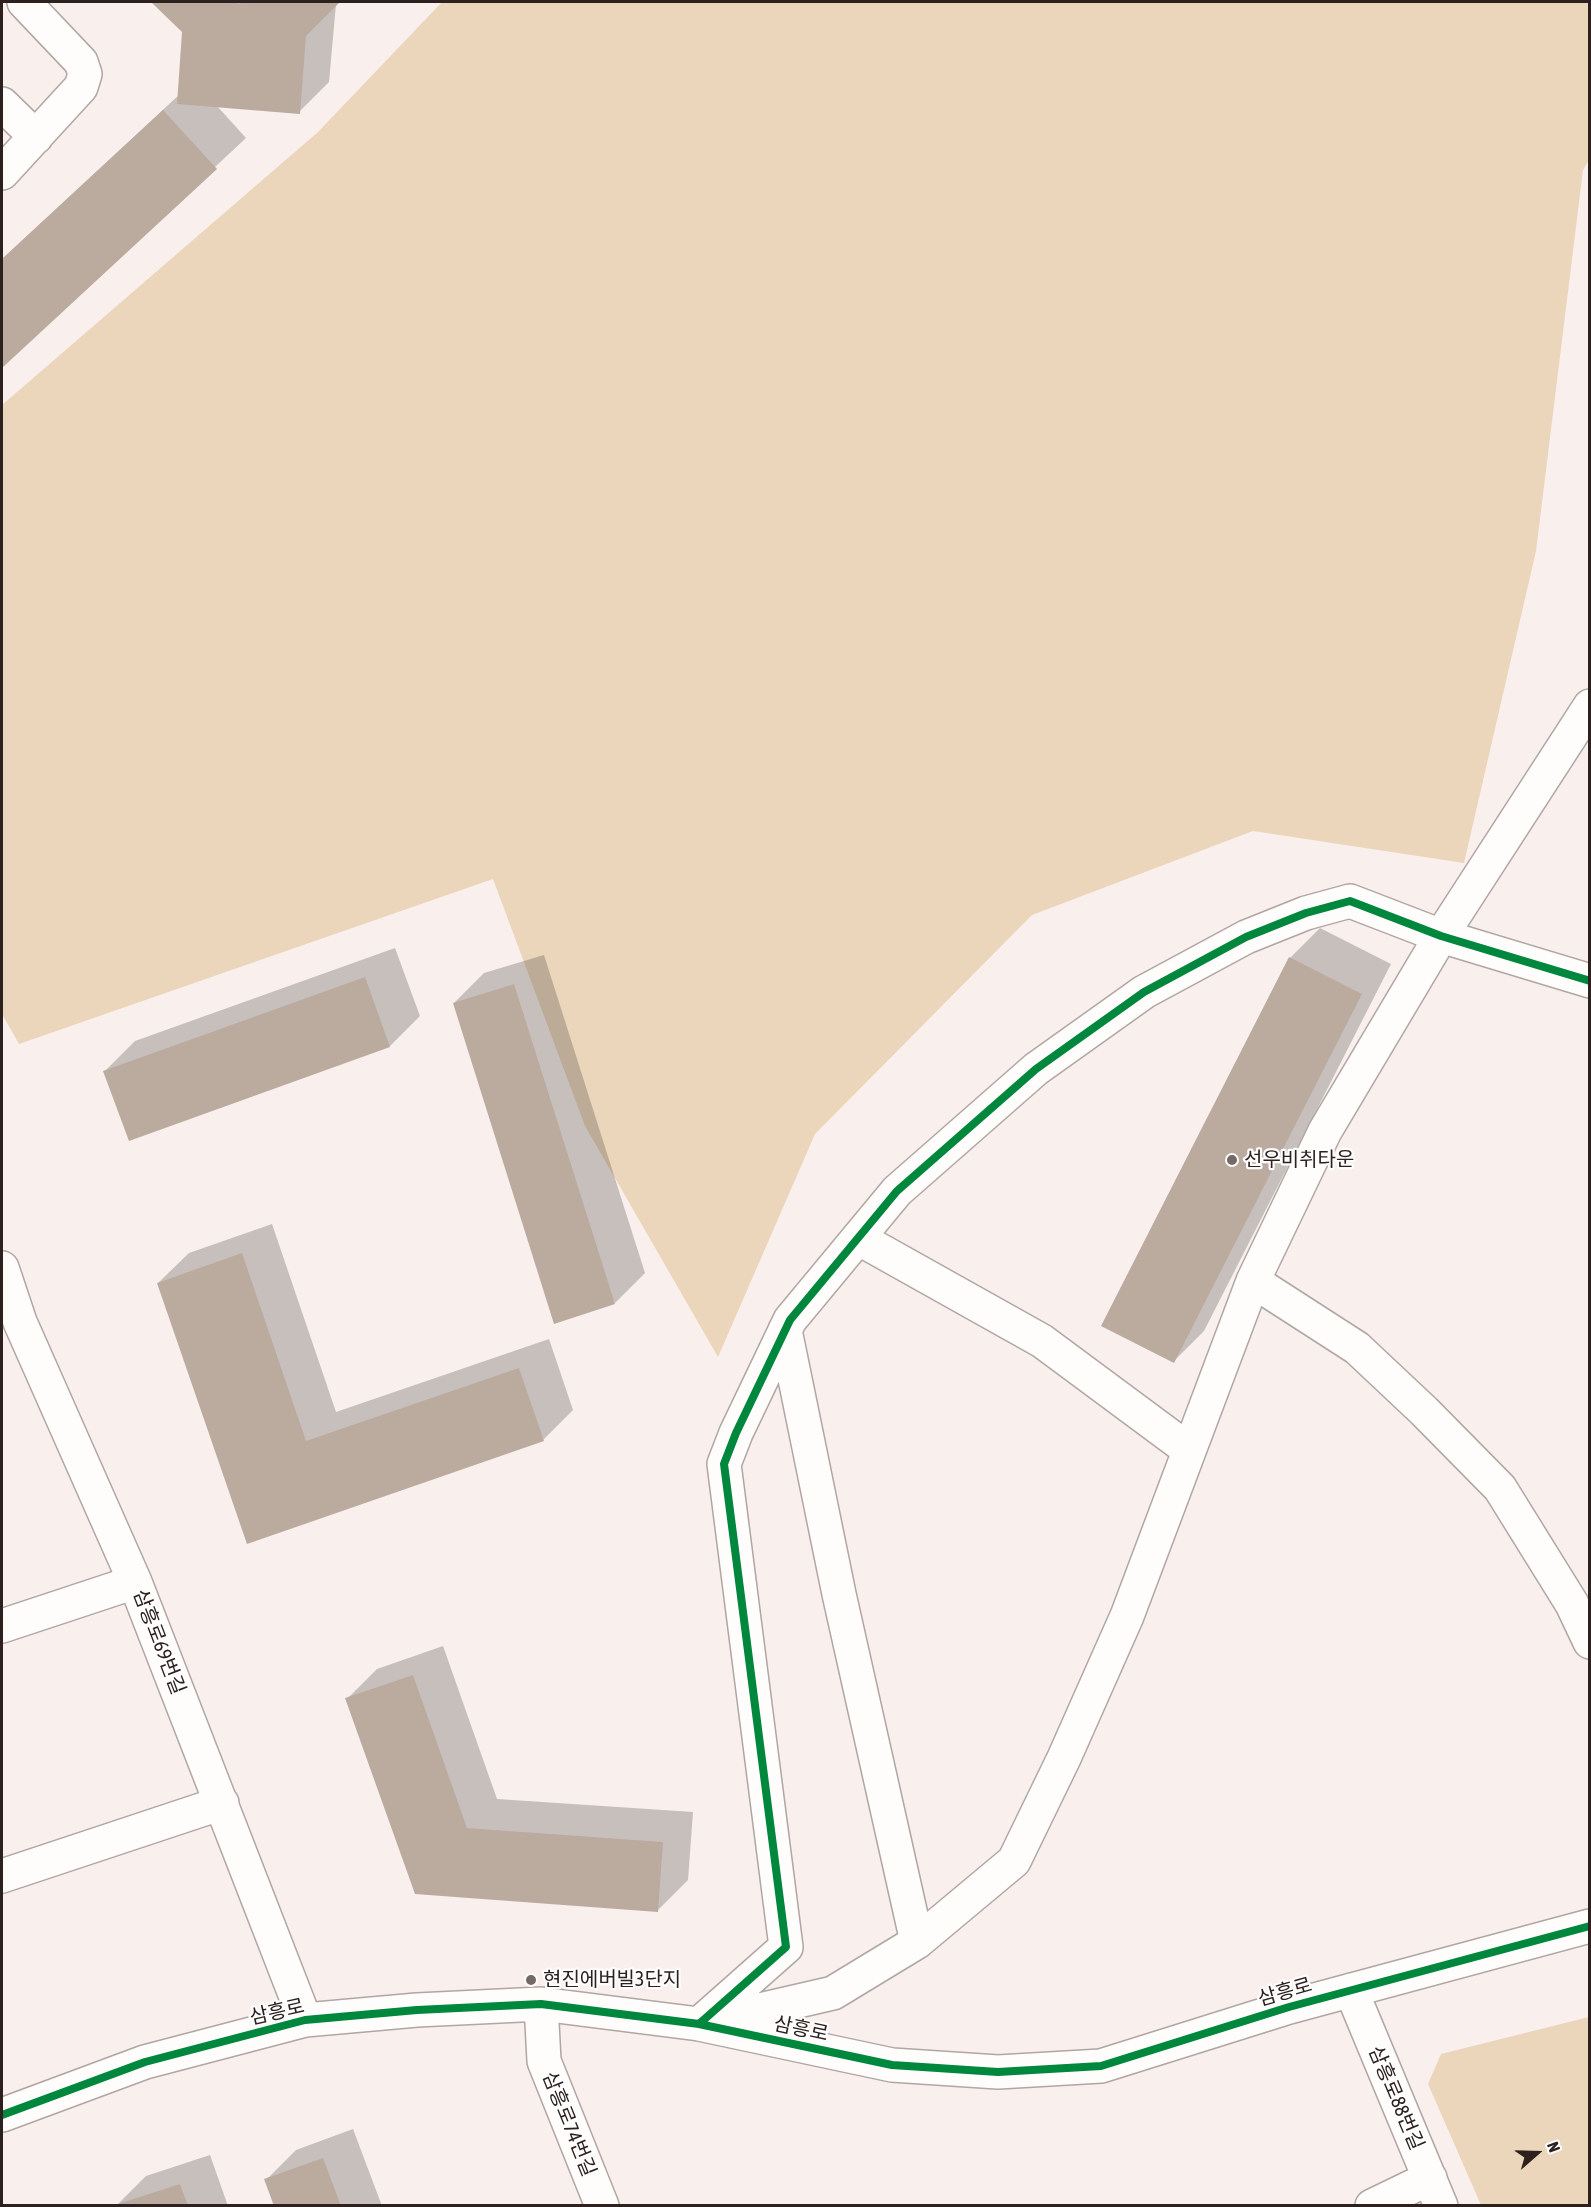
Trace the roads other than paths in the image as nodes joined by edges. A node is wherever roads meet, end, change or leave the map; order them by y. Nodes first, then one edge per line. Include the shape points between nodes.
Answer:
1 (24, 2) edge
2 (2, 104) edge
3 (36, 137) junction
4 (2, 173) edge
5 (1590, 706) edge
6 (1441, 936) junction
7 (1590, 981) edge
8 (858, 1238) junction
9 (2, 1268) edge
10 (1253, 1281) junction
11 (11, 1325) edge
12 (785, 1330) junction
13 (1190, 1450) junction
14 (135, 1582) junction
15 (2, 1626) edge
16 (1590, 1642) edge
17 (222, 1803) junction
18 (2, 1876) edge
19 (1590, 1926) edge
20 (917, 1942) junction
21 (1351, 1990) junction
22 (541, 2004) junction
23 (305, 2020) junction
24 (699, 2024) junction
25 (2, 2115) edge
26 (1435, 2192) edge
27 (602, 2205) edge
28 (1372, 2205) edge

1 - 3 street via 81,62 85,74 81,87
2 - 3 street
3 - 4 street
5 - 6 street
6 - 7 street
6 - 8 street via 1350,901 1306,913 1246,937 1143,992 1036,1069 897,1191
6 - 10 street via 1325,1131
8 - 12 street
8 - 13 street via 1042,1341
9 - 11 street, 삼흥로69번길
10 - 13 street
10 - 16 street via 1357,1348 1500,1488 1572,1604
11 - 14 street, 삼흥로69번길
12 - 20 street
12 - 24 street via 724,1464 786,1947
13 - 20 street via 1126,1616 1014,1861
14 - 15 street
14 - 17 street, 삼흥로69번길
17 - 18 street
17 - 23 street, 삼흥로69번길
19 - 21 street, 삼흥로
20 - 24 street via 833,1993
21 - 24 street, 삼흥로 via 1101,2066 1009,2072 892,2065
21 - 26 street, 삼흥로88번길
22 - 23 street, 삼흥로
22 - 24 street, 삼흥로
22 - 27 street, 삼흥로74번길 via 544,2061
23 - 25 street, 삼흥로 via 145,2062
26 - 28 street

